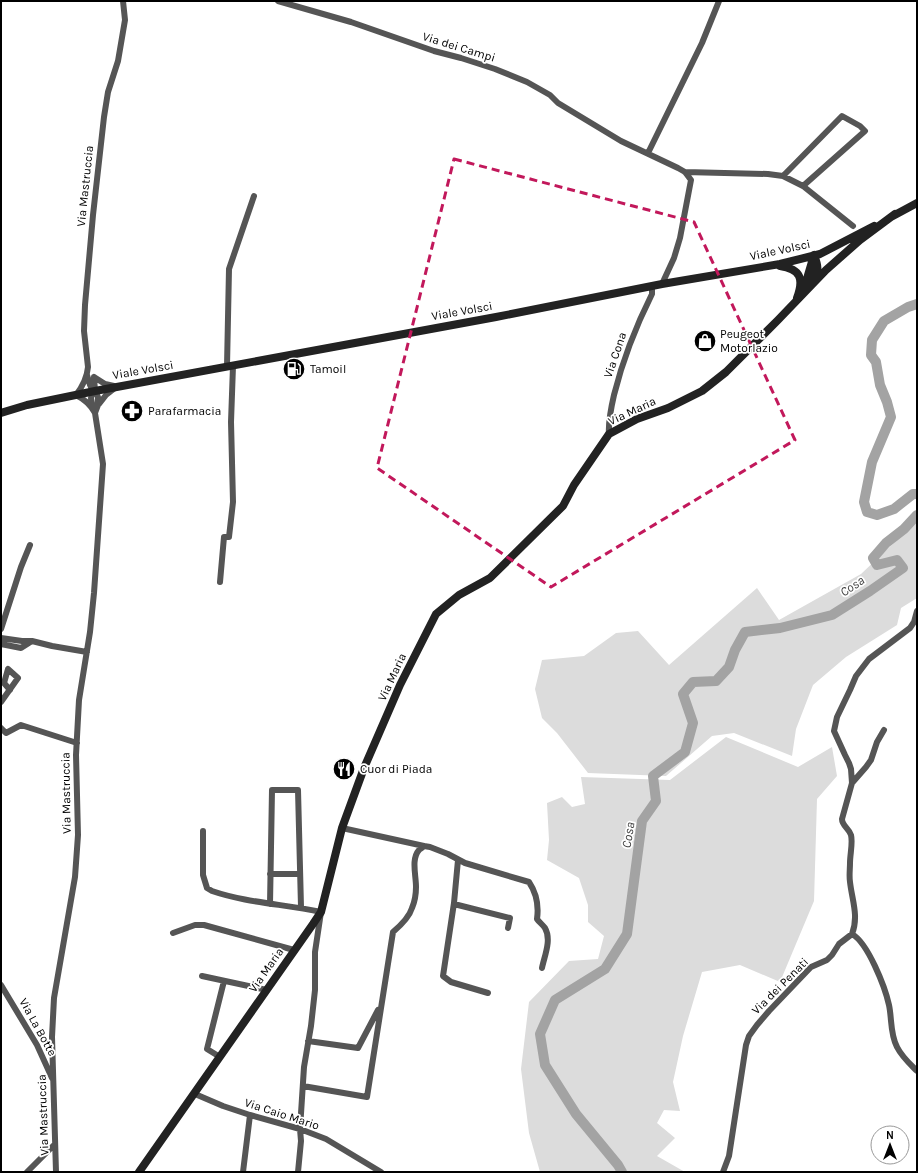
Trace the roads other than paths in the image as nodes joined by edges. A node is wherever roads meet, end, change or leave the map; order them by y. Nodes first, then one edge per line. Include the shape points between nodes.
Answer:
1 (123, 1) edge
2 (278, 1) edge
3 (719, 1) edge
4 (648, 153) junction
5 (686, 172) junction
6 (784, 176) junction
7 (803, 186) junction
8 (254, 196) dead end
9 (917, 203) edge
10 (895, 214) junction
11 (853, 226) dead end
12 (814, 255) junction
13 (774, 265) junction
14 (662, 284) junction
15 (652, 286) junction
16 (809, 287) junction
17 (796, 301) junction
18 (230, 366) junction
19 (88, 367) junction
20 (87, 375) junction
21 (94, 377) junction
22 (116, 387) junction
23 (94, 391) junction
24 (76, 395) junction
25 (95, 409) junction
26 (1, 413) edge
27 (609, 434) junction
28 (30, 545) dead end
29 (220, 582) dead end
30 (917, 611) edge
31 (1, 629) edge
32 (1, 638) edge
33 (32, 641) junction
34 (1, 644) edge
35 (87, 652) junction
36 (10, 690) dead end
37 (1, 702) edge
38 (1, 728) edge
39 (884, 730) dead end
40 (77, 743) junction
41 (852, 783) junction
42 (342, 828) junction
43 (202, 831) dead end
44 (424, 846) junction
45 (458, 860) junction
46 (270, 874) junction
47 (299, 874) junction
48 (270, 904) junction
49 (454, 904) junction
50 (300, 907) junction
51 (321, 912) junction
52 (508, 928) dead end
53 (173, 933) dead end
54 (852, 934) junction
55 (294, 950) junction
56 (542, 968) dead end
57 (202, 976) dead end
58 (224, 980) junction
59 (1, 985) edge
60 (267, 990) junction
61 (488, 993) dead end
62 (381, 1005) junction
63 (308, 1041) junction
64 (220, 1057) junction
65 (917, 1071) edge
66 (53, 1081) junction
67 (303, 1086) junction
68 (195, 1094) junction
69 (250, 1115) junction
70 (300, 1129) junction
71 (55, 1144) junction
72 (27, 1172) edge
73 (56, 1172) edge
74 (139, 1172) edge
75 (243, 1172) edge
76 (298, 1172) edge
77 (381, 1172) edge
78 (723, 1172) edge

1 - 19 street, Via Mastruccia via 125,20 118,61 108,92 93,215 84,331
2 - 4 street, Via dei Campi via 495,69 550,95 558,103 621,141
3 - 4 street via 702,43
4 - 5 street, Via dei Campi
5 - 6 street
5 - 14 street via 691,180 680,238
6 - 7 street
6 - 7 street via 842,116 865,131
7 - 11 street
8 - 18 street via 229,269
9 - 10 street, Viale Volsci
10 - 12 street, Viale Volsci
10 - 16 street via 849,250
12 - 13 street, Viale Volsci
12 - 16 street via 818,272
12 - 17 street via 806,282
13 - 14 street, Viale Volsci
13 - 17 street via 791,268 799,274 800,289
14 - 15 street, Viale Volsci
15 - 18 street, Viale Volsci
15 - 27 street, Via Cona via 652,294 623,363 612,404
16 - 17 street, Via Maria
17 - 27 street, Via Maria via 726,372 702,391
18 - 22 street, Viale Volsci
18 - 29 street via 233,502 229,537 224,538
19 - 20 street, Via Mastruccia
19 - 21 street
20 - 23 street
20 - 24 street
21 - 22 street
21 - 23 street
22 - 23 street, Viale Volsci
22 - 25 street
23 - 24 street, Viale Volsci
23 - 25 street, Via Mastruccia via 98,397
24 - 25 street
24 - 26 street, Viale Volsci
25 - 35 street, Via Mastruccia via 103,464
27 - 42 street, Via Maria via 574,485 563,506 490,578 460,595 436,614 374,743
28 - 31 street
30 - 41 street via 910,628 869,659 862,668 837,717 834,731 849,763
32 - 33 street
33 - 34 street via 21,648
33 - 35 street
35 - 40 street, Via Mastruccia via 79,700
36 - 37 street
38 - 40 street via 6,733 21,725
39 - 41 street via 868,764
40 - 66 street, Via Mastruccia via 78,835 75,877 54,998
41 - 54 street via 844,806 842,823 851,835 850,882 856,912
42 - 44 street
42 - 51 street, Via Maria
43 - 48 street via 203,875 207,888 218,893
44 - 45 street
44 - 62 street via 419,850 414,866 416,888 412,910 393,932
45 - 49 street
45 - 56 street via 529,882 535,891 539,909 537,919 548,936
46 - 47 street
46 - 47 street via 272,790 298,790
46 - 48 street
47 - 50 street
48 - 50 street
49 - 52 street via 510,918
49 - 61 street via 443,976 451,982
50 - 51 street
51 - 55 street, Via Maria
51 - 63 street
53 - 55 street via 195,925 204,925
54 - 65 street via 866,950 878,972 889,1005 896,1046
54 - 78 street, Via dei Penati via 839,944 827,960 811,968 769,1011 749,1036 729,1156
55 - 60 street, Via Maria
57 - 58 street
58 - 60 street
58 - 64 street via 208,1049
59 - 66 street, Via La Botte via 37,1045
60 - 64 street, Via Maria
62 - 63 street via 358,1048
62 - 67 street via 366,1096
63 - 67 street
64 - 68 street, Via Maria
66 - 71 street, Via Mastruccia
67 - 70 street
68 - 69 street, Via Caio Mario
68 - 74 street, Via Maria
69 - 70 street, Via Caio Mario
69 - 75 street
70 - 76 street
70 - 77 street, Via Caio Mario via 326,1139
71 - 72 street
71 - 73 street, Via Mastruccia

